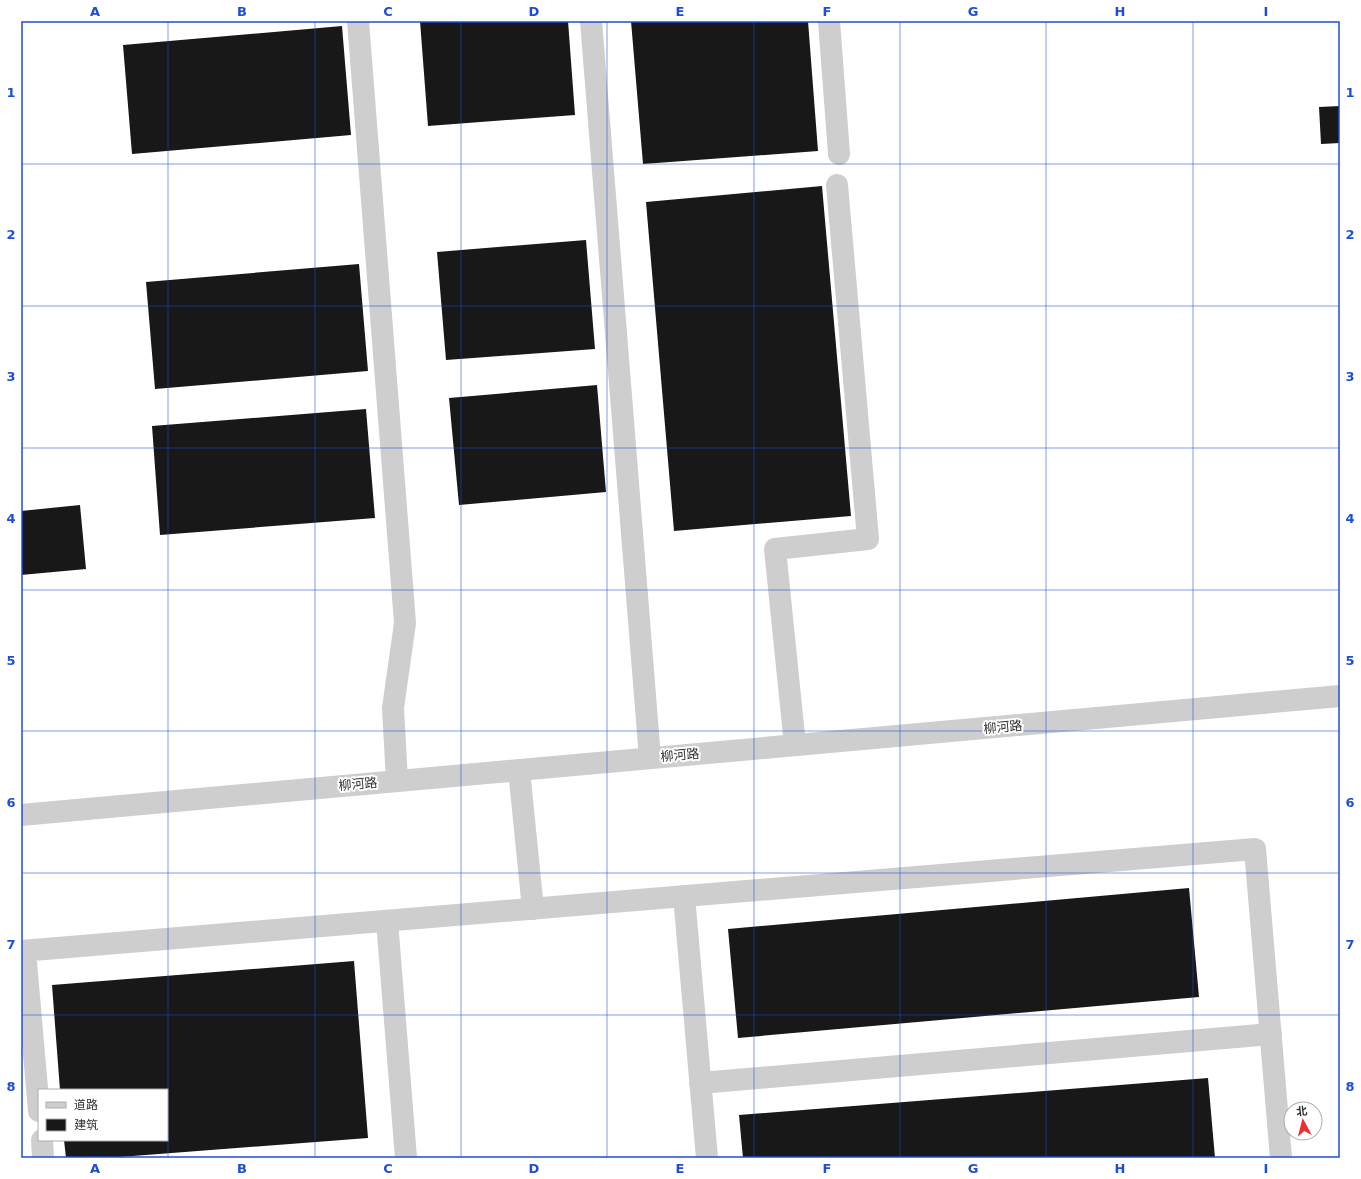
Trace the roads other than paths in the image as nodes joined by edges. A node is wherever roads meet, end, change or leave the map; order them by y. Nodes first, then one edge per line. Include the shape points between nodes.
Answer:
1 (358, 21) edge
2 (591, 21) edge
3 (829, 21) edge
4 (840, 154) dead end
5 (837, 185) dead end
6 (1340, 696) edge
7 (795, 745) junction
8 (650, 758) junction
9 (519, 770) junction
10 (397, 781) junction
11 (21, 815) edge
12 (684, 896) junction
13 (533, 909) junction
14 (386, 921) junction
15 (23, 951) edge
16 (1271, 1034) junction
17 (700, 1083) junction
18 (38, 1101) edge
19 (42, 1141) edge
20 (43, 1158) edge
21 (406, 1158) edge
22 (707, 1158) edge
23 (1281, 1158) edge

1 - 10 street via 406,623 393,708
2 - 8 street
3 - 4 street
5 - 7 street via 868,539 775,549
6 - 7 street, 柳河路
7 - 8 street, 柳河路
8 - 9 street, 柳河路
9 - 10 street, 柳河路
9 - 13 street
10 - 11 street, 柳河路
12 - 13 street
12 - 16 street via 1255,849
12 - 17 street
13 - 14 street
14 - 15 street
14 - 21 street
15 - 18 street
16 - 17 street
16 - 23 street
17 - 22 street
19 - 20 street

